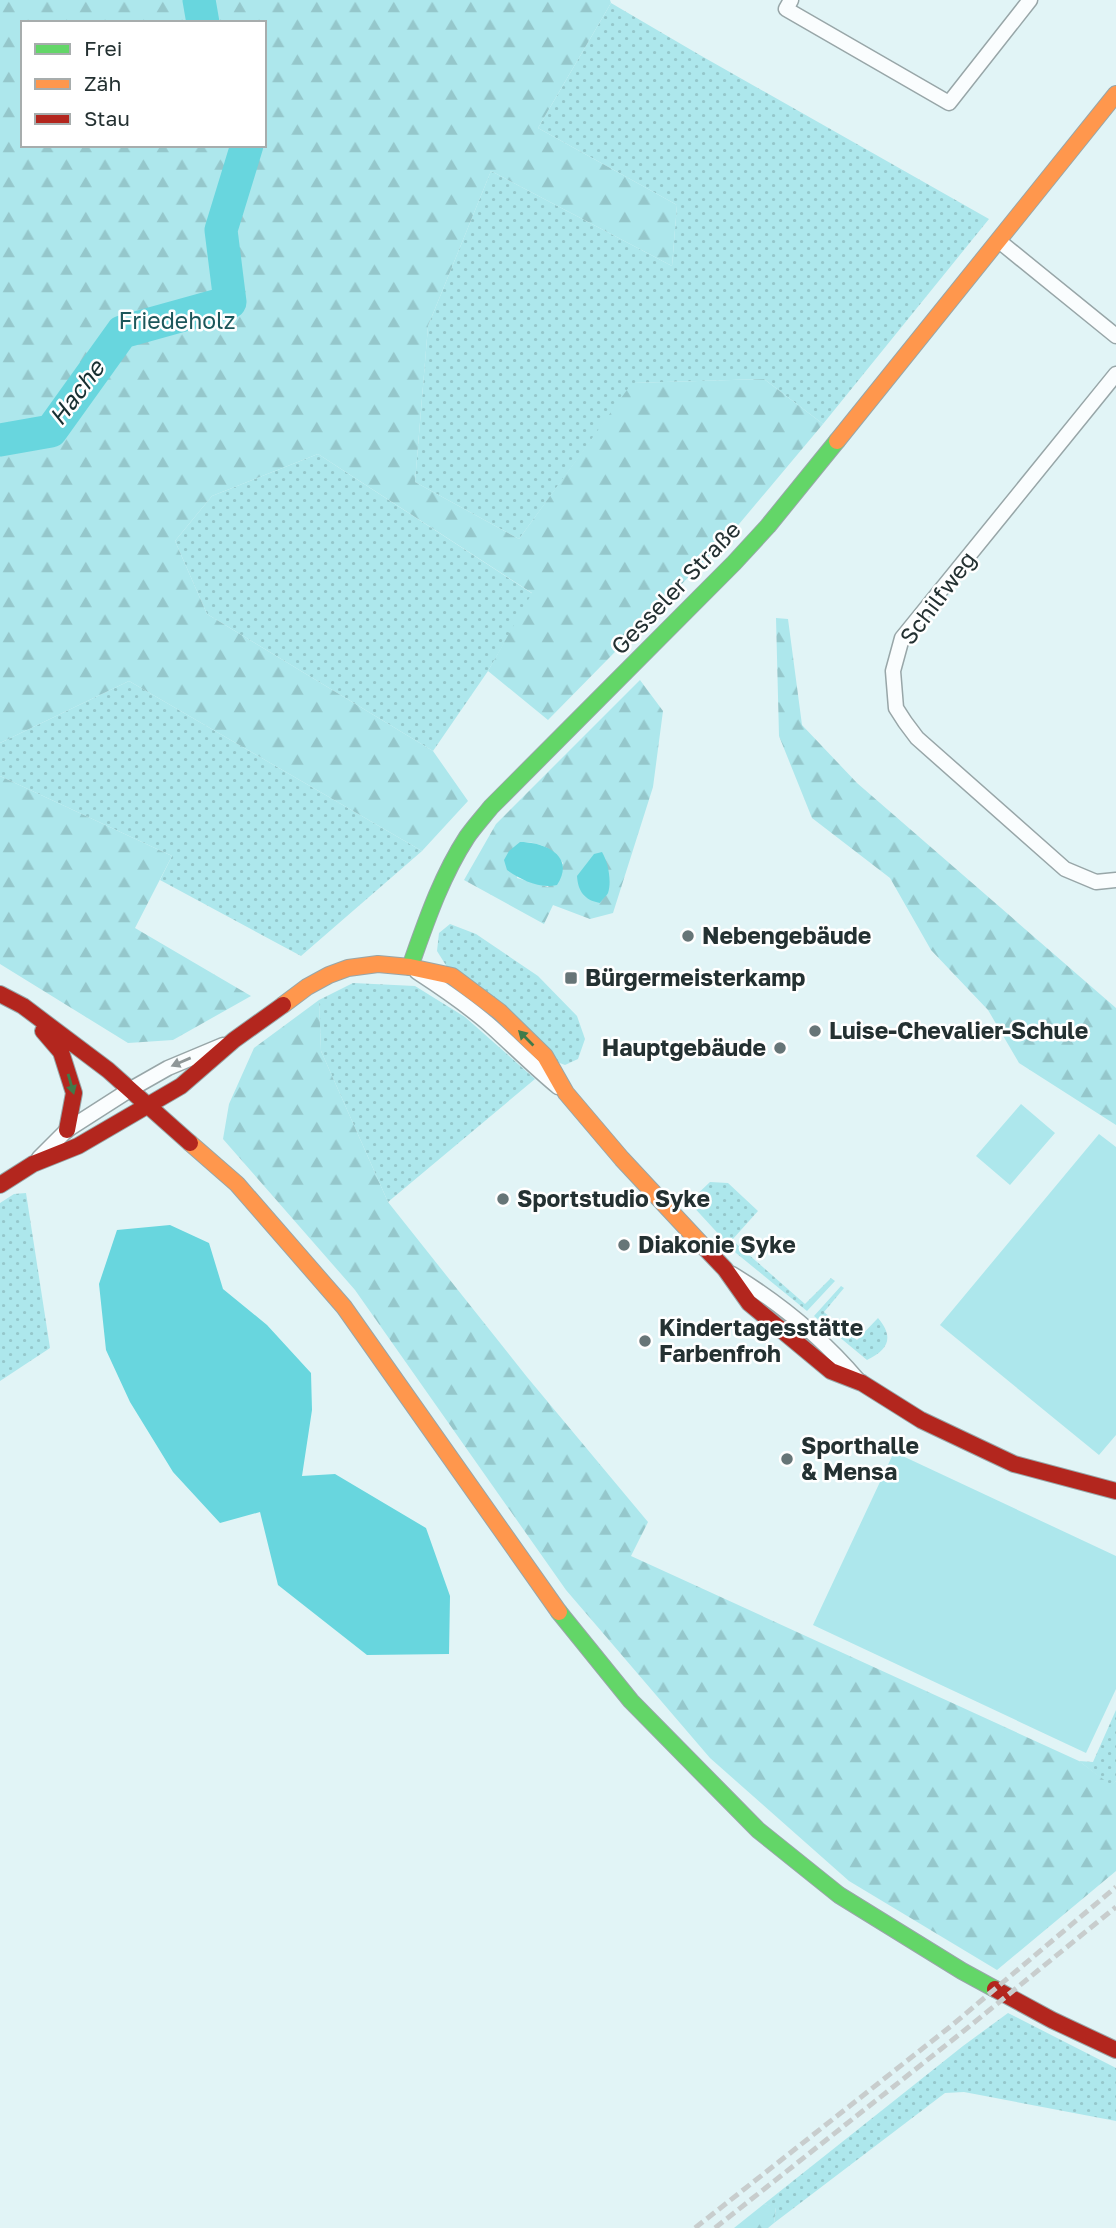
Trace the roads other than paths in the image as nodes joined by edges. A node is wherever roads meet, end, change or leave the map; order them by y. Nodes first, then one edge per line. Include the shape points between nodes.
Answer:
1 (791, 0) edge
2 (1030, 0) edge
3 (1116, 94) edge
4 (999, 241) junction
5 (1116, 336) edge
6 (1116, 374) edge
7 (1116, 880) edge
8 (410, 967) junction
9 (0, 994) edge
10 (23, 1006) junction
11 (234, 1040) junction
12 (131, 1089) junction
13 (149, 1105) junction
14 (67, 1130) junction
15 (33, 1164) junction
16 (0, 1185) edge
17 (1116, 1491) edge
18 (1116, 2050) edge

1 - 2 street via 786,9 949,103
3 - 4 street, Gesseler Straße
4 - 5 street
4 - 8 street, Gesseler Straße via 753,542 491,807 450,868
6 - 7 street, Schilfweg via 902,638 892,671 896,708 917,738 1065,869 1096,881
8 - 11 street via 378,964 329,975
8 - 17 street via 452,976 500,1012 545,1056 566,1093 725,1269 749,1303 831,1371 1014,1464
9 - 10 street
10 - 12 street
10 -> 14 street via 61,1052 74,1093
11 -> 12 street
11 - 13 street via 181,1086
12 - 13 street
12 - 14 street
13 - 15 street via 78,1146
13 - 18 street via 237,1184 344,1307 550,1600 631,1701 758,1830 839,1895 917,1944 1040,2014
14 - 15 street
15 - 16 street

